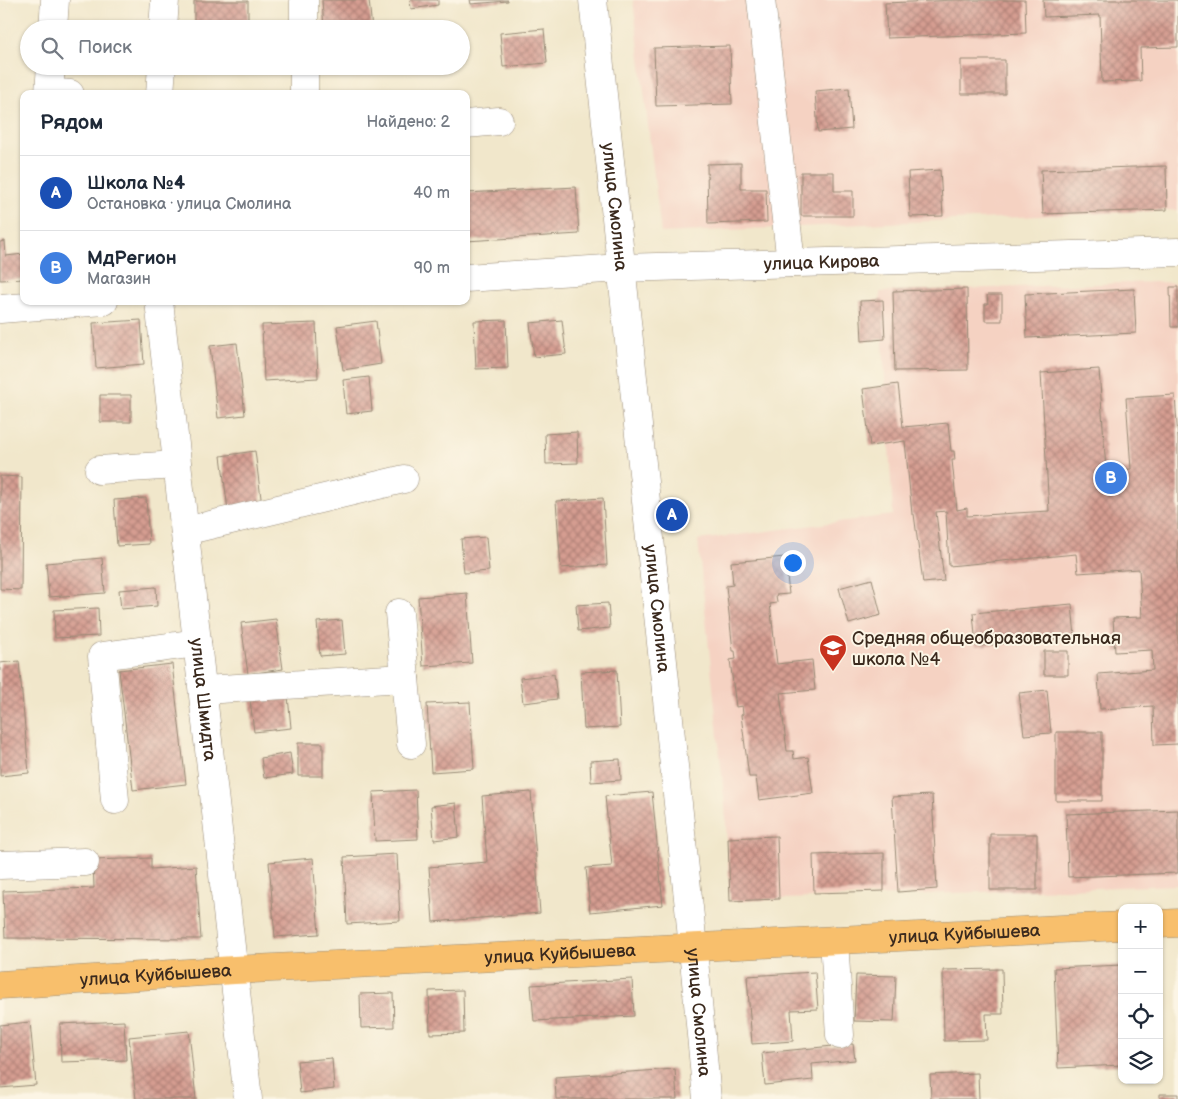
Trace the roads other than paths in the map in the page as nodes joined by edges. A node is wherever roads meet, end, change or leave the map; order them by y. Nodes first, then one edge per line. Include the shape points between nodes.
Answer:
1 (55, 0) edge
2 (164, 0) edge
3 (304, 0) edge
4 (593, 0) edge
5 (761, 0) edge
6 (54, 20) edge
7 (163, 20) edge
8 (304, 20) edge
9 (51, 75) edge
10 (161, 75) edge
11 (304, 75) edge
12 (50, 90) edge
13 (160, 90) edge
14 (304, 90) edge
15 (498, 121) dead end
16 (470, 124) edge
17 (1178, 252) edge
18 (791, 263) junction
19 (621, 268) junction
20 (470, 278) edge
21 (52, 305) edge
22 (159, 305) edge
23 (0, 309) edge
24 (178, 465) junction
25 (99, 470) dead end
26 (404, 479) dead end
27 (185, 531) junction
28 (399, 613) dead end
29 (197, 643) junction
30 (405, 678) junction
31 (203, 690) junction
32 (411, 744) dead end
33 (115, 800) dead end
34 (85, 862) dead end
35 (0, 865) edge
36 (1178, 923) edge
37 (1163, 924) edge
38 (1118, 926) edge
39 (834, 940) junction
40 (692, 947) junction
41 (234, 970) junction
42 (0, 985) edge
43 (840, 1035) dead end
44 (248, 1099) edge
45 (708, 1099) edge

1 - 6 street
2 - 7 street
3 - 8 street
4 - 19 street, улица Смолина
5 - 18 street
9 - 12 street
10 - 13 street
11 - 14 street
15 - 16 street
17 - 18 street, улица Кирова
18 - 19 street, улица Кирова
19 - 20 street, улица Кирова
19 - 40 street, улица Смолина
21 - 23 street
22 - 24 street, улица Шмидта
24 - 25 street
24 - 27 street, улица Шмидта
26 - 27 street
27 - 29 street, улица Шмидта
28 - 30 street
29 - 31 street, улица Шмидта
29 - 33 street via 102,656
30 - 31 street
30 - 32 street
31 - 41 street, улица Шмидта
34 - 35 street
36 - 37 main road
38 - 39 main road, улица Куйбышева
39 - 40 main road, улица Куйбышева
39 - 43 street
40 - 41 main road, улица Куйбышева
40 - 45 street, улица Смолина
41 - 42 main road, улица Куйбышева
41 - 44 street, улица Шмидта

